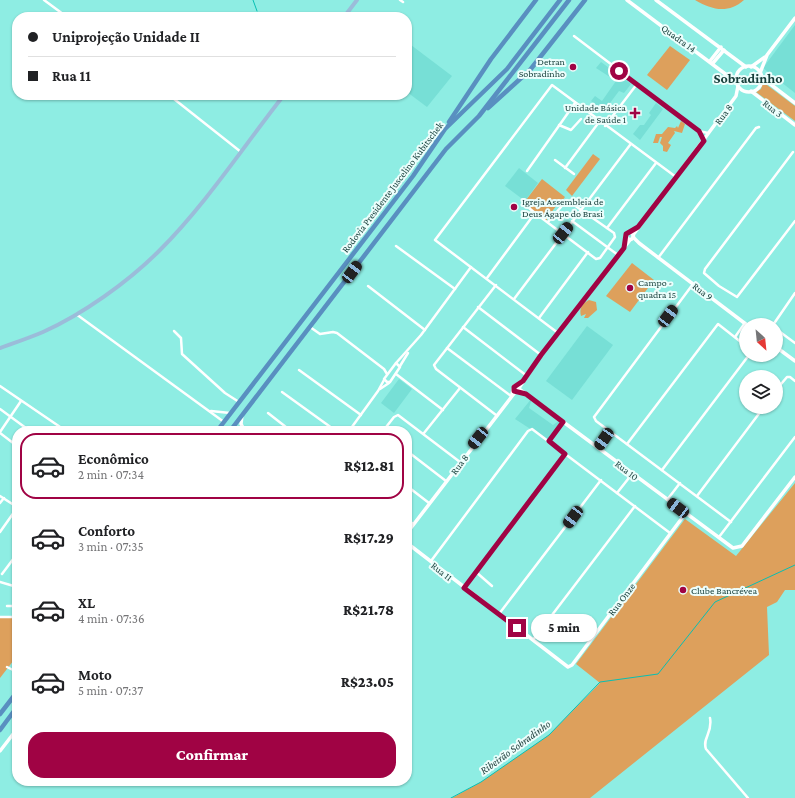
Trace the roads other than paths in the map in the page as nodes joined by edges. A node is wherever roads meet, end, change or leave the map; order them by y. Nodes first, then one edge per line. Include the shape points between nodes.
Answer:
1 (44, 0) edge
2 (357, 0) edge
3 (536, 0) edge
4 (560, 0) edge
5 (569, 0) edge
6 (586, 0) edge
7 (627, 0) edge
8 (656, 0) edge
9 (60, 12) edge
10 (348, 12) edge
11 (795, 18) edge
12 (574, 36) dead end
13 (722, 49) junction
14 (767, 55) junction
15 (711, 62) junction
16 (746, 66) junction
17 (751, 66) junction
18 (760, 75) junction
19 (638, 84) junction
20 (737, 84) junction
21 (746, 91) junction
22 (751, 91) junction
23 (736, 96) junction
24 (788, 98) junction
25 (795, 98) edge
26 (175, 100) edge
27 (280, 100) edge
28 (575, 103) junction
29 (795, 103) edge
30 (479, 116) junction
31 (581, 119) dead end
32 (599, 122) junction
33 (559, 125) junction
34 (795, 125) edge
35 (605, 126) junction
36 (759, 127) dead end
37 (445, 128) junction
38 (700, 132) junction
39 (709, 133) junction
40 (704, 141) junction
41 (630, 144) junction
42 (241, 152) junction
43 (793, 152) dead end
44 (555, 160) dead end
45 (656, 163) junction
46 (565, 168) junction
47 (526, 171) dead end
48 (574, 174) dead end
49 (676, 178) junction
50 (529, 208) dead end
51 (582, 209) junction
52 (535, 213) junction
53 (572, 221) junction
54 (795, 221) edge
55 (548, 222) junction
56 (607, 228) junction
57 (563, 233) junction
58 (631, 237) junction
59 (396, 246) dead end
60 (607, 247) junction
61 (588, 252) junction
62 (618, 255) junction
63 (658, 258) junction
64 (471, 267) junction
65 (487, 278) junction
66 (693, 284) junction
67 (496, 285) junction
68 (368, 286) dead end
69 (455, 289) junction
70 (795, 293) edge
71 (514, 299) junction
72 (478, 307) junction
73 (311, 308) junction
74 (76, 314) junction
75 (319, 315) junction
76 (539, 318) junction
77 (777, 318) edge
78 (739, 319) edge
79 (300, 323) junction
80 (309, 327) junction
81 (463, 327) junction
82 (425, 330) junction
83 (174, 331) dead end
84 (304, 333) junction
85 (559, 333) junction
86 (739, 333) edge
87 (783, 334) edge
88 (735, 338) junction
89 (739, 341) edge
90 (795, 343) edge
91 (0, 348) edge
92 (448, 348) junction
93 (410, 349) junction
94 (783, 352) edge
95 (541, 355) junction
96 (795, 361) edge
97 (744, 362) edge
98 (396, 364) junction
99 (400, 366) junction
100 (384, 369) junction
101 (299, 370) dead end
102 (390, 370) junction
103 (387, 374) junction
104 (397, 375) junction
105 (527, 376) junction
106 (384, 380) junction
107 (795, 380) edge
108 (783, 382) edge
109 (389, 383) junction
110 (0, 386) edge
111 (460, 388) junction
112 (517, 389) junction
113 (378, 391) junction
114 (282, 392) dead end
115 (511, 396) junction
116 (21, 401) junction
117 (239, 402) junction
118 (0, 409) edge
119 (443, 410) junction
120 (211, 411) junction
121 (268, 413) dead end
122 (231, 414) junction
123 (759, 414) edge
124 (242, 415) junction
125 (361, 415) junction
126 (496, 415) junction
127 (10, 417) junction
128 (224, 422) junction
129 (563, 422) junction
130 (23, 426) edge
131 (58, 426) edge
132 (221, 426) edge
133 (234, 426) edge
134 (242, 426) edge
135 (285, 426) edge
136 (329, 426) edge
137 (353, 426) edge
138 (387, 426) edge
139 (610, 431) junction
140 (0, 432) edge
141 (424, 433) junction
142 (795, 438) edge
143 (549, 441) junction
144 (12, 442) edge
145 (627, 444) junction
146 (597, 448) junction
147 (565, 454) junction
148 (412, 455) edge
149 (460, 462) junction
150 (662, 470) junction
151 (632, 474) junction
152 (795, 477) edge
153 (601, 480) junction
154 (446, 481) junction
155 (680, 483) junction
156 (412, 490) edge
157 (617, 493) junction
158 (0, 496) edge
159 (697, 496) junction
160 (4, 498) junction
161 (667, 500) junction
162 (0, 503) edge
163 (429, 503) junction
164 (12, 504) edge
165 (635, 506) junction
166 (685, 514) junction
167 (12, 515) edge
168 (731, 522) junction
169 (413, 524) edge
170 (0, 532) edge
171 (670, 534) junction
172 (718, 539) junction
173 (412, 547) edge
174 (12, 561) edge
175 (430, 562) junction
176 (476, 572) junction
177 (2, 574) dead end
178 (0, 582) edge
179 (12, 586) edge
180 (492, 586) dead end
181 (464, 588) junction
182 (7, 606) dead end
183 (12, 606) edge
184 (498, 614) junction
185 (0, 617) edge
186 (12, 617) edge
187 (533, 641) junction
188 (572, 665) joint
189 (7, 667) dead end
190 (12, 670) edge
191 (12, 701) edge
192 (0, 714) edge
193 (12, 714) edge
194 (710, 718) dead end
195 (0, 730) edge
196 (12, 735) edge
197 (0, 751) edge
198 (748, 798) edge

1 - 9 street
2 - 10 main road
3 - 37 highway via 491,59
4 - 37 highway, Rodovia Presidente Juscelino Kubitschek via 507,69
5 - 30 highway, Rodovia Presidente Juscelino Kubitschek
6 - 30 highway via 530,70
7 - 15 main road, Quadra 14
8 - 13 main road
11 - 14 main road
12 - 19 street
13 - 15 main road
13 - 16 main road
14 - 17 main road
14 - 18 main road
15 - 20 main road, Quadra 14
16 - 17 main road
16 - 20 main road via 739,70
17 - 18 main road
18 - 22 main road via 759,86
18 - 24 main road, Rua 3
19 - 35 street
19 - 38 street
20 - 21 main road
20 - 23 main road, Rua 8
21 - 22 main road
21 - 23 main road, Rua 8
22 - 34 main road, Rua 3
23 - 39 main road, Rua 8
24 - 25 main road
24 - 29 main road, Rua 3
26 - 42 street
27 - 42 main road
28 - 32 street
28 - 33 street
28 - 64 street via 552,85 435,240
30 - 75 highway, Rodovia Presidente Juscelino Kubitschek via 446,149
31 - 33 street via 571,130
32 - 35 street
32 - 46 street
33 - 47 street
35 - 41 street
36 - 63 street
37 - 73 highway, Rodovia Presidente Juscelino Kubitschek via 426,158
38 - 39 street
38 - 40 street
39 - 40 main road, Rua 8
40 - 49 main road, Rua 8
41 - 45 street
41 - 51 street
42 - 74 main road via 186,223 158,252 119,285
43 - 54 street via 705,269 705,274 735,297 738,296
44 - 46 street
45 - 49 street
45 - 56 street
46 - 48 street
49 - 58 main road, Rua 8
50 - 52 street
51 - 53 street
51 - 55 street via 566,200
51 - 56 street
52 - 55 street
52 - 65 street
53 - 57 street
53 - 60 street
55 - 57 street
56 - 60 street via 615,236
57 - 61 street
57 - 71 street
58 - 62 main road, Rua 8
58 - 63 main road, Rua 9
59 - 69 street
60 - 61 street via 598,259
60 - 62 street
61 - 76 street
62 - 85 main road, Rua 8
63 - 66 main road, Rua 9
64 - 65 street
64 - 69 street
65 - 67 street
66 - 78 main road, Rua 9
66 - 139 street via 593,416
67 - 71 street
67 - 72 street
68 - 82 street
69 - 82 street
70 - 77 street
71 - 76 street
72 - 81 street
72 - 95 street
73 - 75 highway via 312,315
73 - 79 highway, Rodovia Presidente Juscelino Kubitschek
74 - 91 main road via 43,332
74 - 120 street
75 - 80 highway, Rodovia Presidente Juscelino Kubitschek
76 - 85 street
79 - 84 highway via 308,322
79 - 117 highway, Rodovia Presidente Juscelino Kubitschek
80 - 84 highway, Rodovia Presidente Juscelino Kubitschek
80 - 100 street via 318,334 337,333
81 - 92 street
81 - 105 street
82 - 93 street
83 - 117 street via 181,338 182,354 225,393
84 - 124 highway, Rodovia Presidente Juscelino Kubitschek
85 - 95 main road, Rua 8
86 - 88 street
87 - 90 street
88 - 89 street
88 - 145 street via 718,324
92 - 111 street via 434,365
92 - 115 street
93 - 98 street
93 - 99 street
94 - 96 main road
95 - 105 main road, Rua 8
97 - 150 street
98 - 99 street
98 - 102 street
99 - 104 street
100 - 102 street
100 - 103 street
101 - 125 street
102 - 103 street
103 - 106 street
104 - 109 street
104 - 119 street
105 - 112 main road, Rua 8
106 - 109 street
106 - 113 street
107 - 108 street via 787,377
109 - 113 street
110 - 116 street
111 - 119 street
111 - 126 street
112 - 115 main road, Rua 8
112 - 129 main road, Rua 10
113 - 125 street
114 - 136 street
115 - 126 main road, Rua 8
116 - 127 street
116 - 131 street
117 - 122 highway, Rodovia Presidente Juscelino Kubitschek
118 - 127 street
119 - 141 street
120 - 122 street
120 - 128 street
121 - 135 street
122 - 128 highway, Rodovia Presidente Juscelino Kubitschek
123 - 159 street
124 - 133 highway, Rodovia Presidente Juscelino Kubitschek
124 - 134 main road
125 - 137 street
126 - 149 main road, Rua 8
127 - 130 street
127 - 140 street
128 - 132 highway, Rodovia Presidente Juscelino Kubitschek
129 - 143 street
129 - 146 main road, Rua 10
138 - 141 street via 394,416 400,416
139 - 145 street
139 - 146 street
140 - 144 street
141 - 149 street
142 - 168 street
143 - 147 street
143 - 175 street via 533,429 528,431
145 - 150 street
146 - 151 main road, Rua 10
147 - 153 street
147 - 176 street
148 - 154 street
149 - 154 main road, Rua 8
150 - 155 street
151 - 157 street
151 - 161 main road, Rua 10
152 - 172 main road, Rua 10 via 738,548 729,547
153 - 157 street
153 - 184 street
154 - 163 main road, Rua 8
155 - 159 street
155 - 161 street
156 - 163 street
157 - 165 street
158 - 160 street
159 - 168 street
160 - 162 street
160 - 164 street
161 - 166 main road, Rua 10
163 - 169 main road, Rua 8
165 - 171 street
165 - 187 street
166 - 171 main road, Rua Onze
166 - 172 main road, Rua 10
167 - 170 street
168 - 172 street
171 - 188 main road, Rua Onze
173 - 175 main road, Rua 11
174 - 177 street
175 - 181 main road, Rua 11
176 - 180 street
176 - 181 street
178 - 179 street
181 - 184 main road, Rua 11
182 - 183 street
184 - 187 main road, Rua 11
185 - 186 street
187 - 188 main road, Rua 11 via 564,665
189 - 190 street
191 - 192 highway
193 - 195 highway
194 - 198 street via 711,728 705,742 706,749
196 - 197 main road

